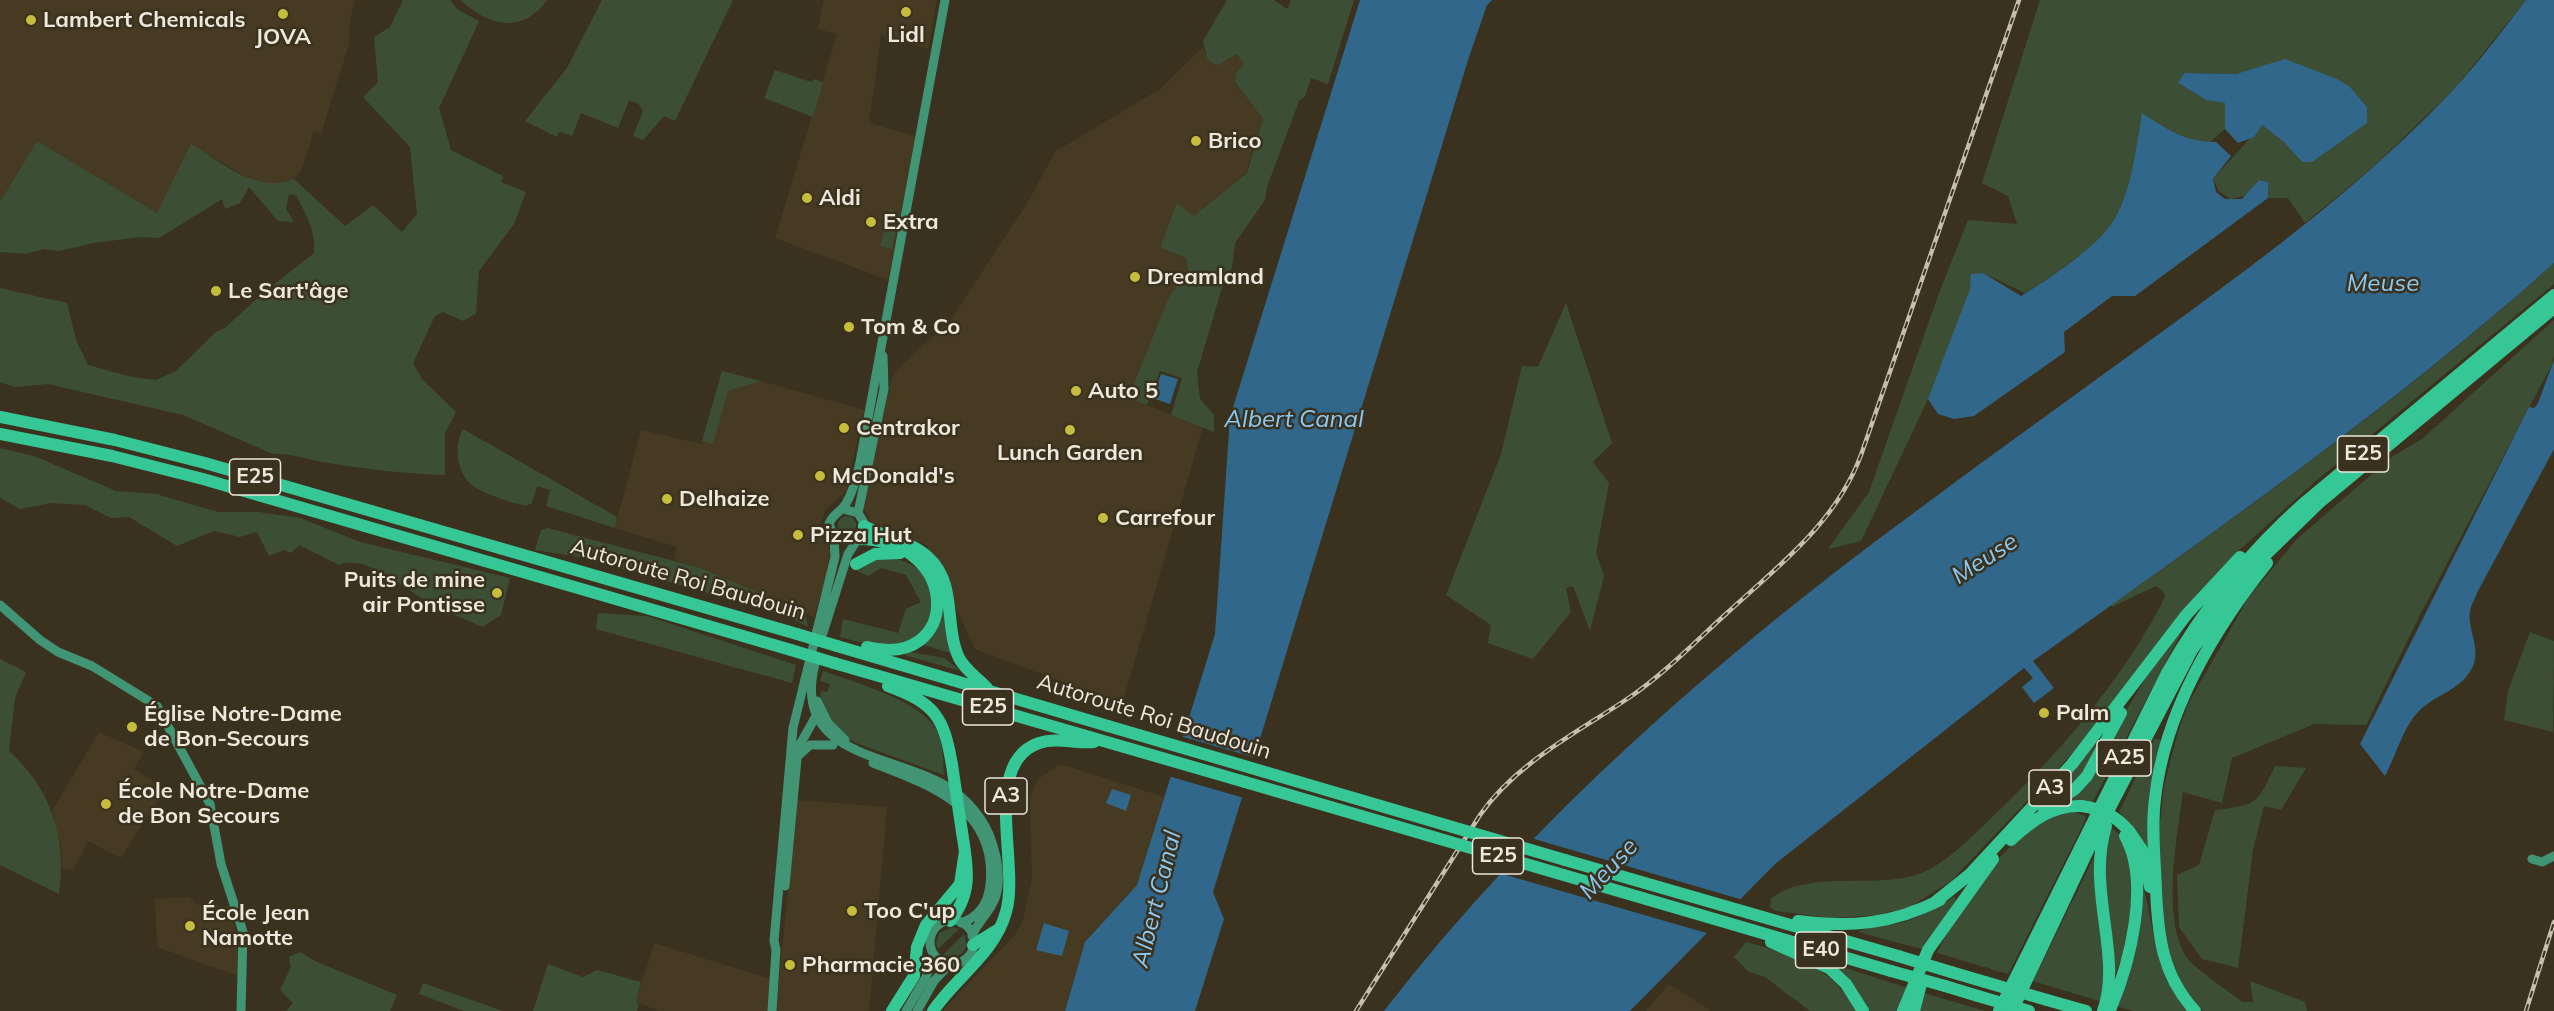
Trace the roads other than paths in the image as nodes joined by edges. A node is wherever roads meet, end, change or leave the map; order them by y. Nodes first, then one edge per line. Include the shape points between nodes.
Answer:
1 (945, 0) edge
2 (2554, 295) edge
3 (2554, 308) edge
4 (883, 346) junction
5 (0, 417) edge
6 (0, 434) edge
7 (843, 509) junction
8 (858, 513) junction
9 (864, 526) junction
10 (2283, 529) junction
11 (834, 537) junction
12 (856, 540) junction
13 (912, 556) junction
14 (856, 564) joint
15 (837, 595) junction
16 (0, 605) edge
17 (837, 646) junction
18 (2152, 660) junction
19 (808, 669) junction
20 (872, 674) junction
21 (990, 690) junction
22 (814, 716) junction
23 (1104, 741) junction
24 (833, 745) junction
25 (796, 758) junction
26 (896, 764) junction
27 (2126, 777) junction
28 (2032, 821) junction
29 (2127, 832) junction
30 (965, 851) junction
31 (2554, 856) edge
32 (2532, 859) dead end
33 (1985, 869) junction
34 (1934, 903) junction
35 (1764, 918) junction
36 (956, 922) junction
37 (2157, 923) junction
38 (1944, 926) junction
39 (1000, 927) junction
40 (1752, 930) junction
41 (973, 940) junction
42 (776, 950) junction
43 (934, 955) junction
44 (950, 964) junction
45 (2082, 1010) edge
46 (241, 1011) edge
47 (772, 1011) edge
48 (892, 1011) edge
49 (906, 1011) edge
50 (917, 1011) edge
51 (933, 1011) edge
52 (1863, 1011) edge
53 (1903, 1011) edge
54 (1914, 1011) edge
55 (1999, 1011) edge
56 (2012, 1011) edge
57 (2029, 1011) edge
58 (2103, 1011) edge
59 (2110, 1011) edge
60 (2195, 1011) edge

1 - 4 main road
2 - 10 highway, E25
3 - 10 highway, E25
4 - 7 main road via 860,462
4 - 8 main road via 884,389
5 - 17 highway, Autoroute Roi Baudouin / E25, bridge via 205,463
6 - 20 highway, Autoroute Roi Baudouin / E25, bridge via 203,479
7 - 8 main road
7 - 11 main road via 834,514 829,524
8 - 9 main road
9 - 12 main road
9 - 21 highway via 917,549 935,564 943,579 960,661
10 - 18 highway, A3 via 2264,534 2218,580
10 - 27 highway, E25 via 2208,625 2176,677
10 - 37 highway, A3 via 2208,652 2172,726 2154,805
10 - 55 highway, A25 via 2225,585 2178,654
11 - 12 main road via 844,543
11 - 19 main road via 835,557
12 - 13 highway via 888,544
12 - 15 main road
13 - 14 highway via 881,552
13 - 17 highway via 927,569 938,593 938,609 927,633 909,645 890,650 855,644
14 - 15 main road
15 - 22 main road via 812,678
15 - 26 main road via 817,676 818,705 842,738
16 - 46 main road via 40,640 157,706 210,804 221,864 243,932
17 - 21 highway, Autoroute Roi Baudouin / E25
18 - 28 highway, A3 via 2092,770 2075,789
18 - 34 highway, A3 via 2072,764 1969,874
19 - 22 main road via 807,703
19 - 42 main road via 789,760
20 - 23 highway, Autoroute Roi Baudouin / E25
20 - 30 highway, A3, bridge via 876,682 912,694 929,705 943,726
21 - 35 highway, Autoroute Roi Baudouin / E25, bridge
22 - 24 main road
22 - 25 main road
22 - 26 main road via 838,742
23 - 39 highway, A3 via 1047,741 1031,746 1013,764 1006,795 1010,891
23 - 40 highway, Autoroute Roi Baudouin / E25, bridge
24 - 25 main road via 810,745
24 - 36 main road via 937,789 972,820 985,845 990,882 979,912
25 - 42 main road via 780,946
26 - 41 main road via 952,790 974,810 988,832 997,861 998,887
27 - 56 highway, A25
27 - 58 highway via 2108,821 2098,861 2109,979
28 - 29 highway, A3, bridge via 2054,810 2081,806 2107,814
28 - 33 highway, A3
29 - 37 highway, A3 via 2144,856
29 - 59 highway via 2135,861 2136,902 2125,965
30 - 36 highway, A3 via 968,887
30 - 48 highway, A3 via 960,884 922,931 914,976
31 - 32 main road via 2542,862
33 - 34 highway, A3 via 1953,894
33 - 38 highway, A3
34 - 35 highway, A3 via 1904,916 1867,924
35 - 45 highway, Autoroute Roi Baudouin / E40, bridge
36 - 41 main road
36 - 43 main road via 939,925 932,933 930,945
37 - 60 highway, A3 via 2168,971
38 - 53 highway, A3 via 1919,968
38 - 54 highway, A3 via 1921,982
39 - 41 highway
39 - 51 highway, A3 via 988,948
40 - 52 highway via 1777,946 1829,968 1846,984
40 - 57 highway, Autoroute Roi Baudouin / E40, bridge
41 - 44 main road via 964,960
42 - 47 main road
43 - 44 main road
43 - 49 main road
44 - 50 main road via 934,981

